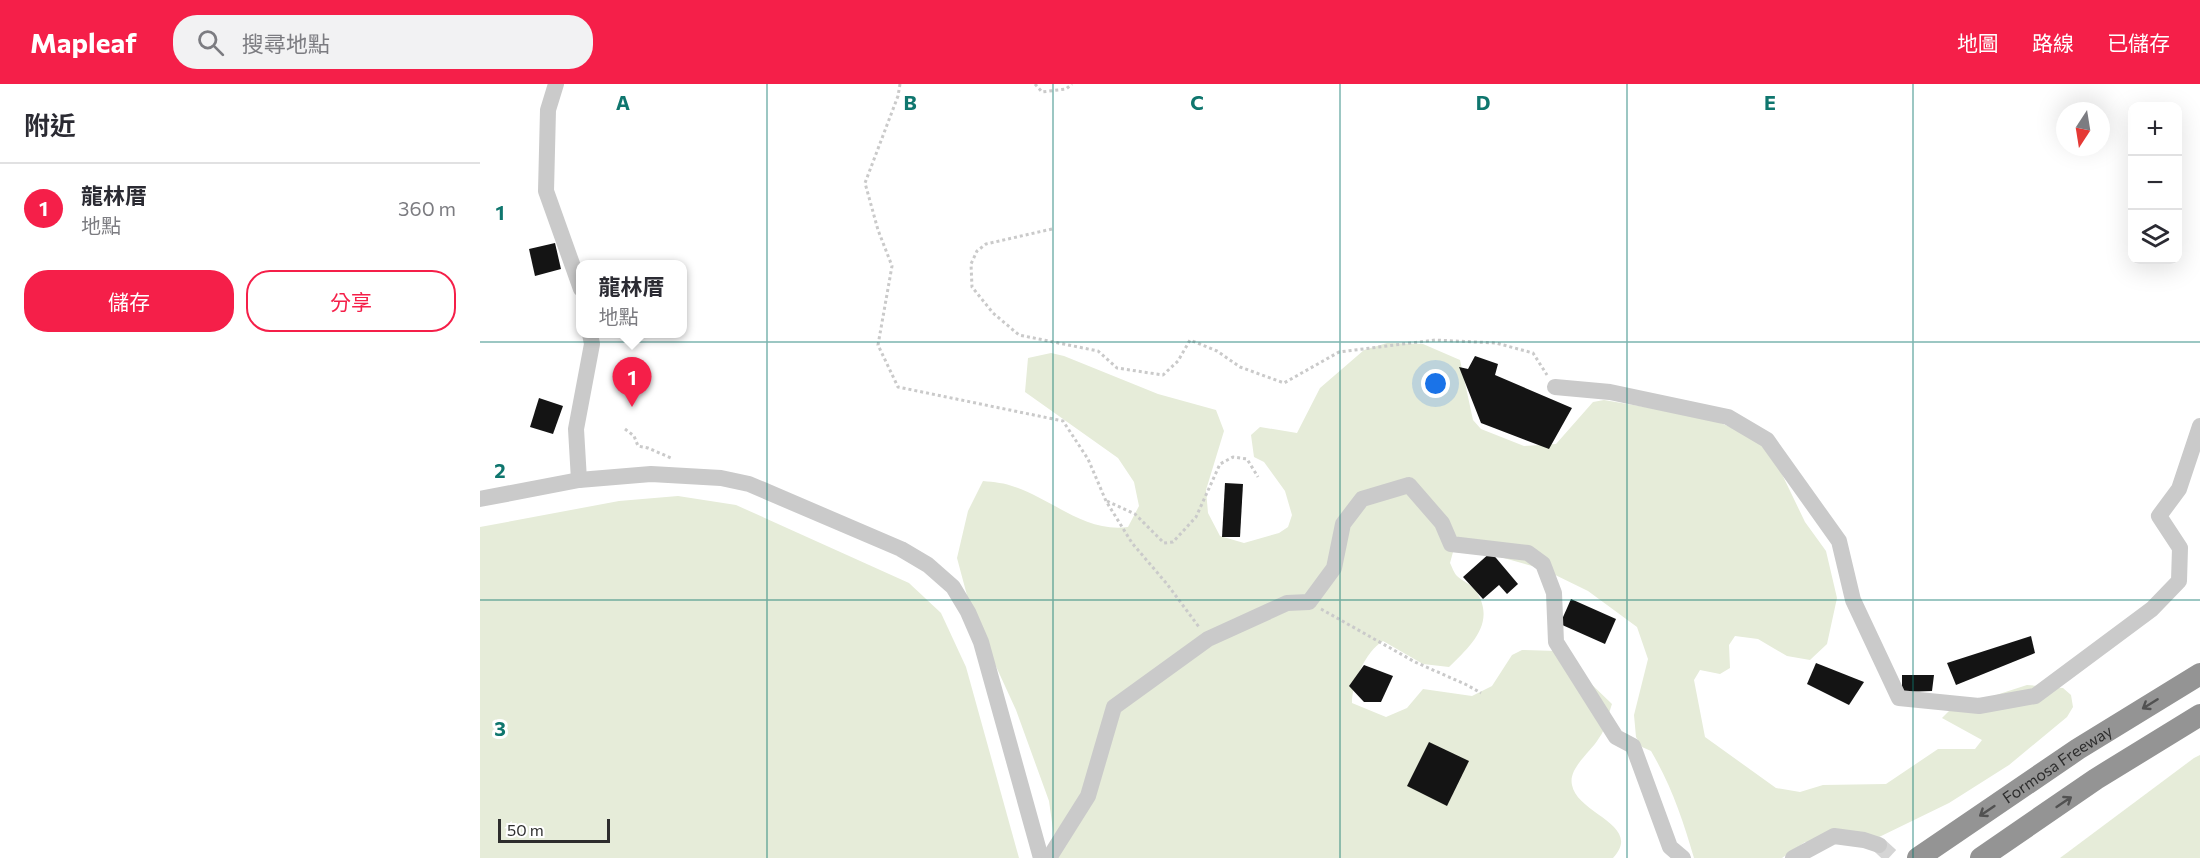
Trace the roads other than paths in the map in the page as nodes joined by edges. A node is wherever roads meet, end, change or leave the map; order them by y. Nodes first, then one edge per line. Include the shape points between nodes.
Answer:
1 (556, 84) edge
2 (576, 275) edge
3 (591, 338) edge
4 (1555, 387) road end
5 (2200, 426) edge
6 (579, 480) junction
7 (480, 499) edge
8 (2200, 674) edge
9 (2200, 715) edge
10 (1879, 845) tunnel mouth
11 (1041, 858) edge
12 (1049, 858) edge
13 (1683, 858) edge
14 (1793, 858) edge
15 (1918, 858) edge
16 (1980, 858) edge

1 - 2 street via 548,110 546,191
3 - 6 street via 576,429
4 - 5 street via 1610,392 1728,417 1767,440 1839,541 1852,600 1899,698 1979,706 2035,696 2152,609 2179,581 2180,548 2159,516 2179,489
6 - 7 street
6 - 11 street via 651,474 721,478 749,484 901,549 928,565 953,587 981,642
8 -> 15 highway, Formosa Freeway via 2078,749
16 -> 9 highway, Formosa Freeway via 2096,779
10 - 14 street via 1834,836
12 - 13 street via 1088,796 1114,707 1208,639 1287,603 1309,602 1334,568 1343,524 1362,499 1409,485 1443,523 1451,544 1528,553 1544,564 1554,593 1556,642 1616,737 1633,746 1670,847

